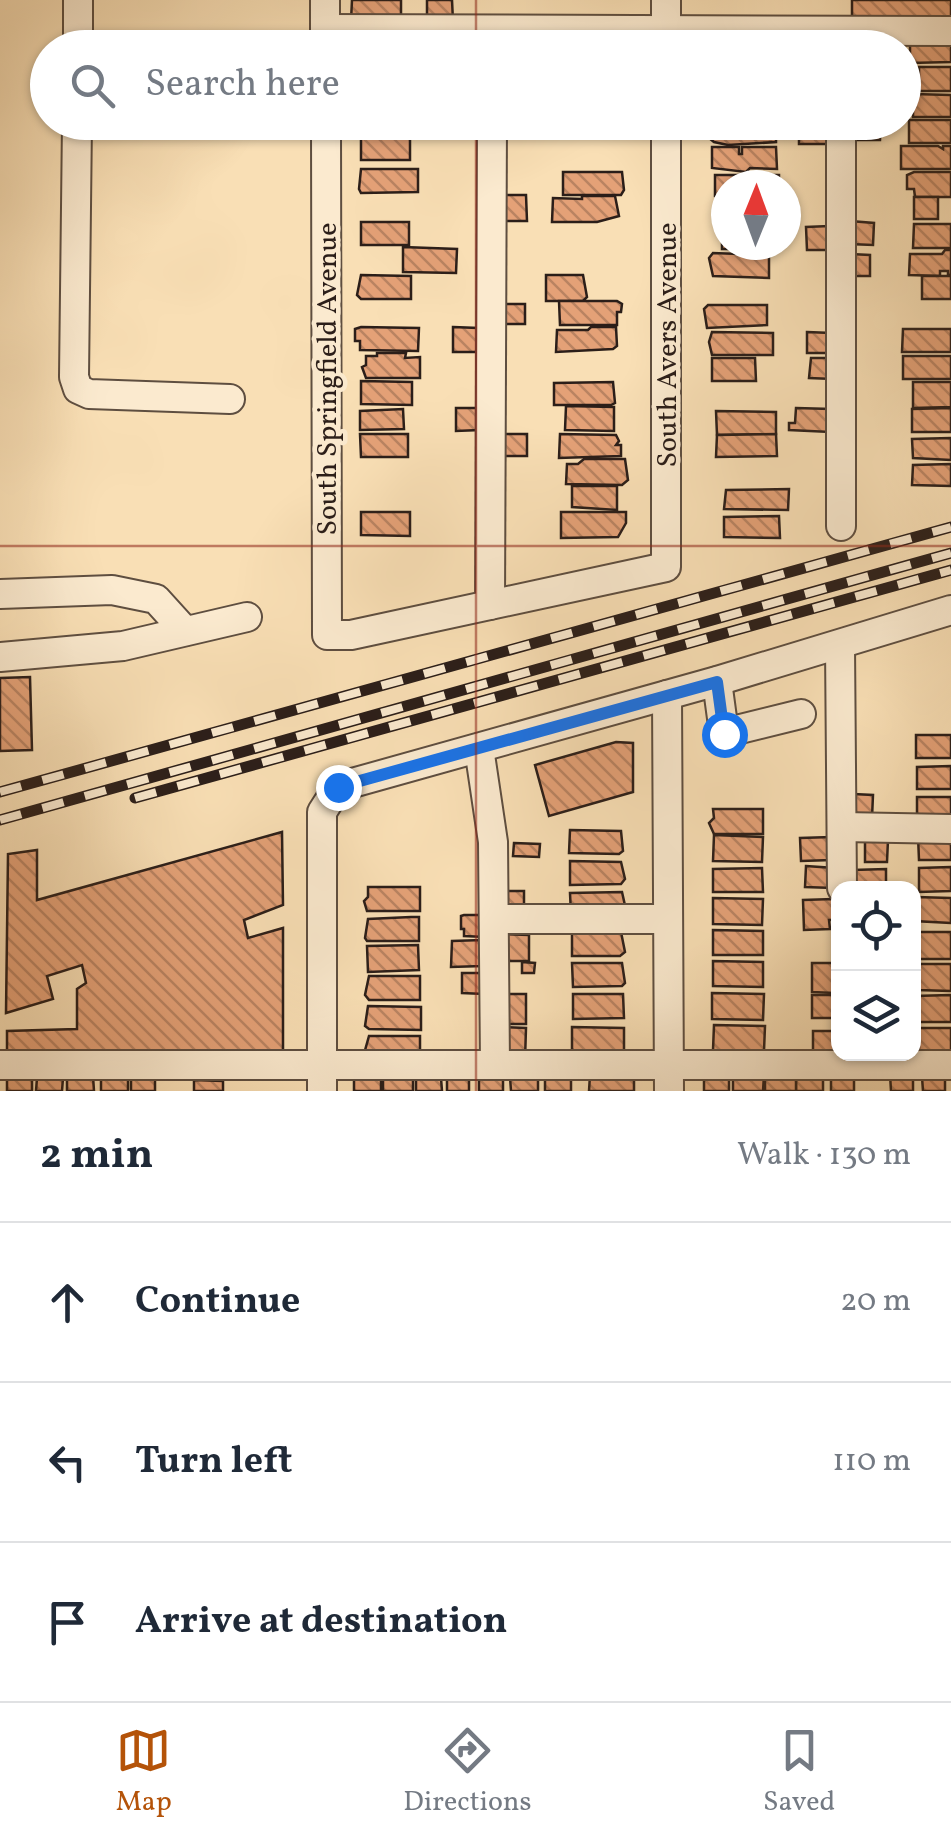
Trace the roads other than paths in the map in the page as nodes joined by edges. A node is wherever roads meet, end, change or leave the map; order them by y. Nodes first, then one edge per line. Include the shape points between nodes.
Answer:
1 (78, 0) edge
2 (325, 0) edge
3 (666, 0) edge
4 (78, 30) edge
5 (326, 30) edge
6 (666, 30) edge
7 (951, 32) edge
8 (921, 34) edge
9 (77, 140) edge
10 (326, 140) edge
11 (492, 140) edge
12 (666, 140) edge
13 (841, 140) edge
14 (230, 399) dead end
15 (841, 526) dead end
16 (0, 594) edge
17 (490, 605) junction
18 (951, 610) edge
19 (247, 616) dead end
20 (185, 631) junction
21 (840, 645) junction
22 (0, 657) edge
23 (717, 682) junction
24 (667, 695) junction
25 (801, 714) dead end
26 (479, 748) junction
27 (842, 827) junction
28 (951, 828) edge
29 (842, 881) edge
30 (494, 919) junction
31 (668, 919) junction
32 (831, 1060) edge
33 (880, 1061) edge
34 (0, 1064) edge
35 (495, 1065) junction
36 (951, 1065) edge
37 (322, 1078) edge
38 (669, 1078) edge

1 - 4 street
2 - 5 street
3 - 6 street
7 - 8 street
9 - 14 street via 78,389
10 - 17 street, South Springfield Avenue via 327,635
11 - 17 street
12 - 17 street, South Avers Avenue via 666,568
13 - 15 street
16 - 20 street via 112,590 156,599
18 - 21 street
19 - 20 street
20 - 22 street via 123,646
21 - 23 street
21 - 27 street
23 - 24 street
23 - 25 street via 724,734
24 - 26 street
24 - 31 street
26 - 30 street via 493,842
26 - 37 street via 338,787 322,812
27 - 28 street
27 - 29 street
30 - 31 street
30 - 35 street
31 - 38 street
32 - 38 street
33 - 36 street
34 - 37 street
35 - 37 street
35 - 38 street

